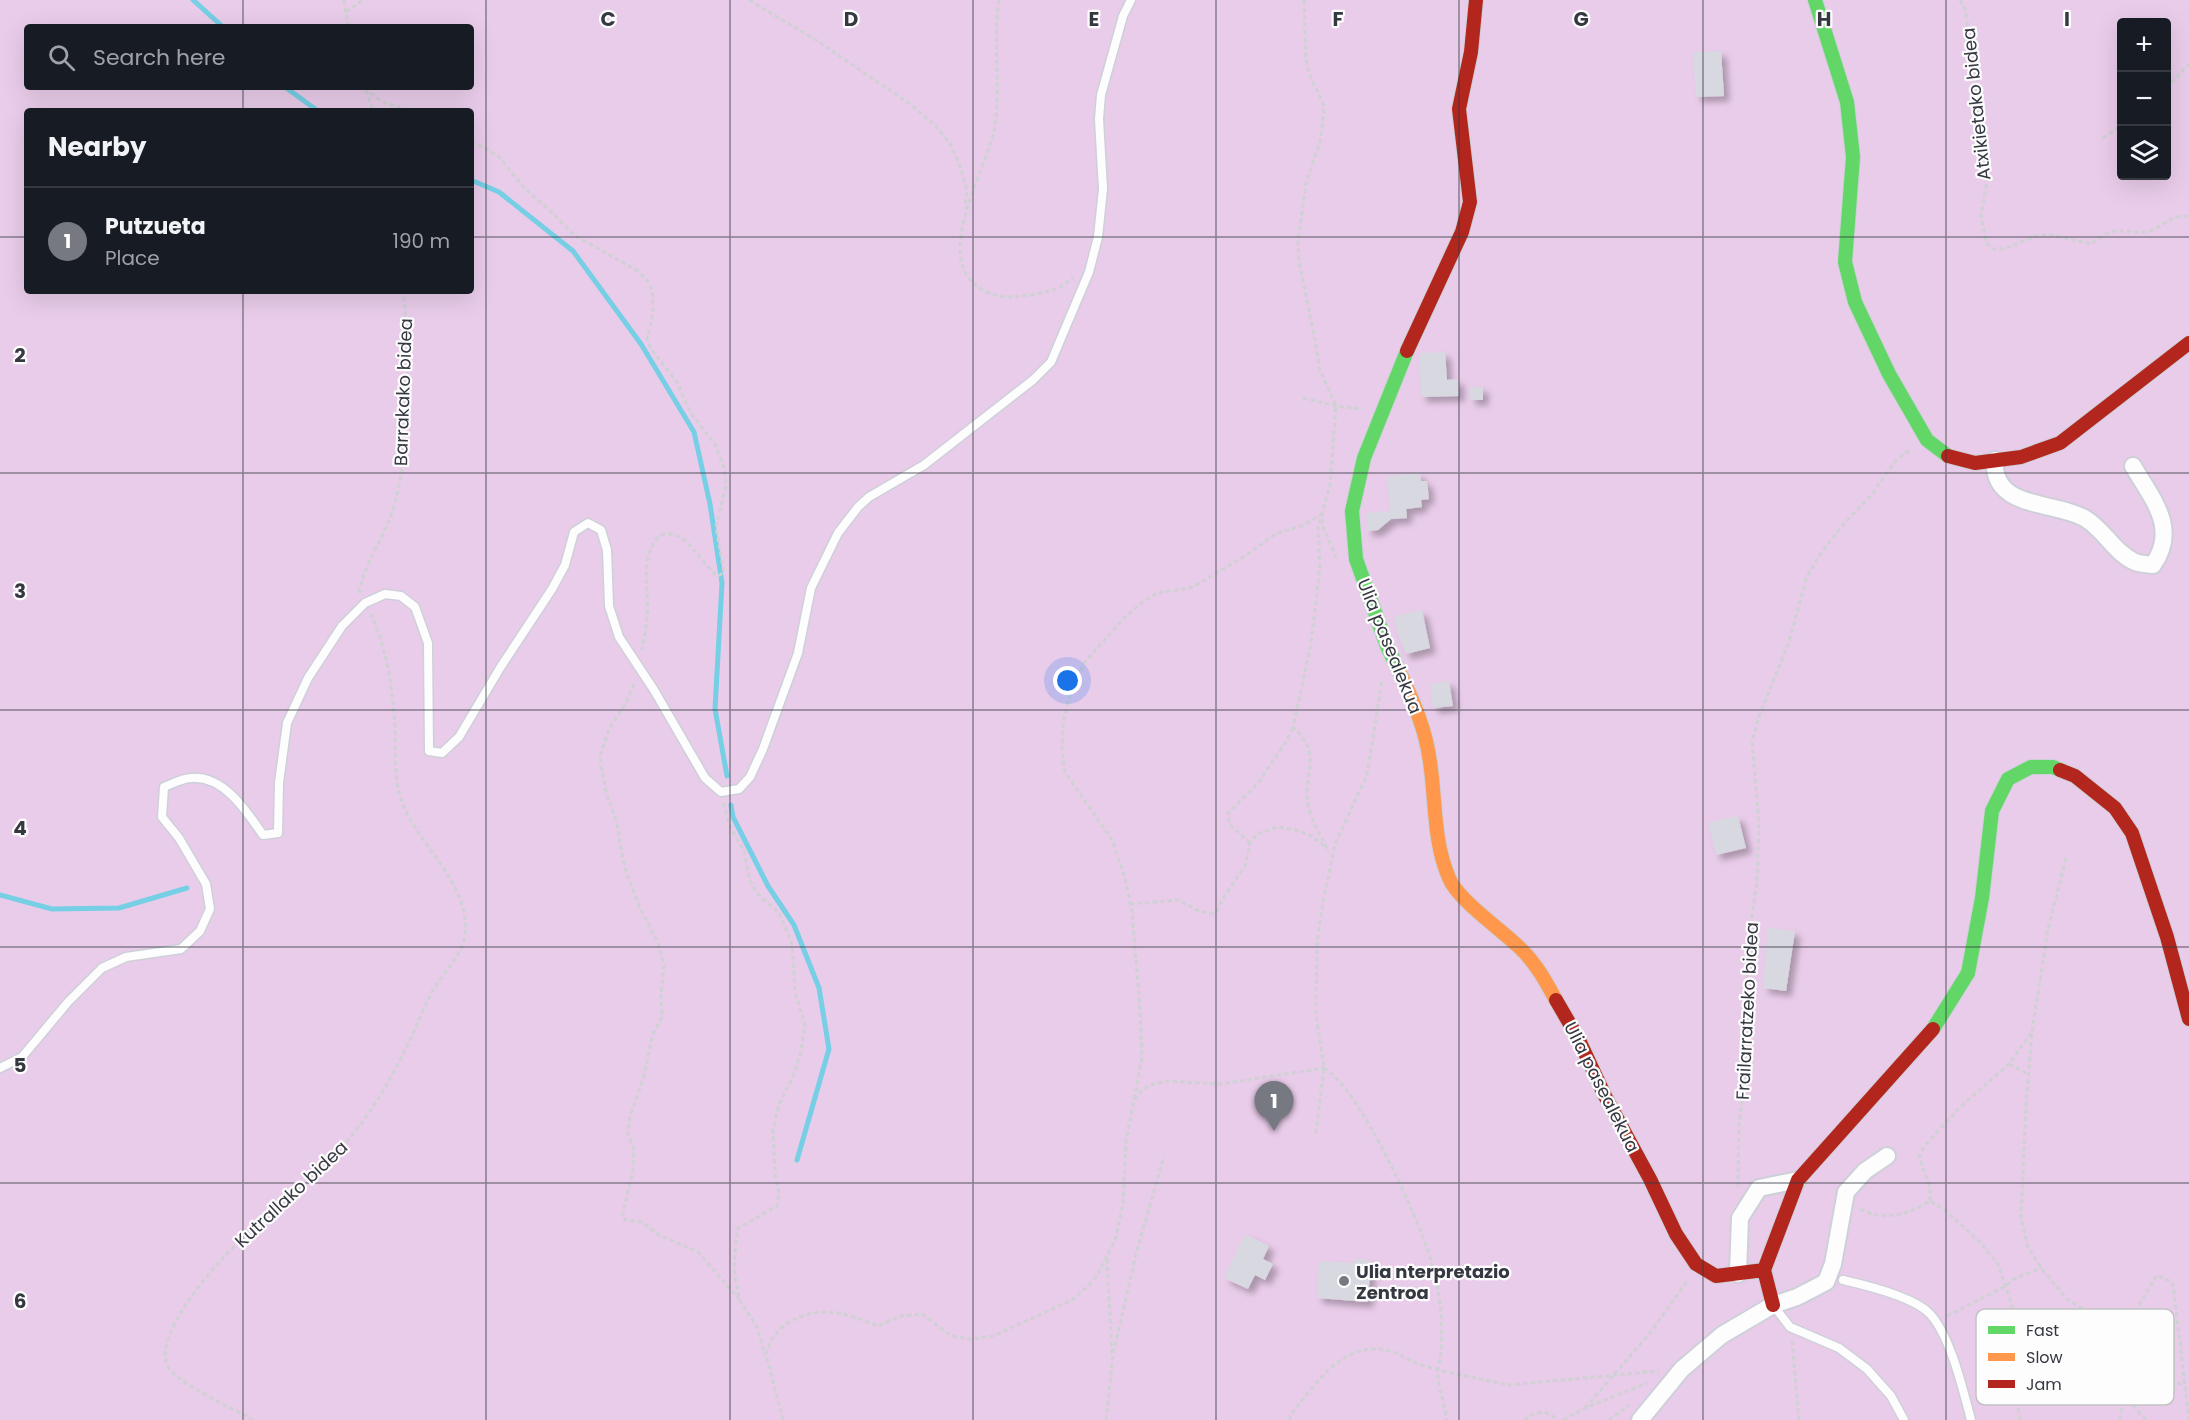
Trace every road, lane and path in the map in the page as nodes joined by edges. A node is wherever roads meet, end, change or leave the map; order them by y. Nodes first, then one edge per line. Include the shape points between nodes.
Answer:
1 (344, 0) edge
2 (363, 0) edge
3 (749, 0) edge
4 (999, 0) edge
5 (1131, 0) edge
6 (1304, 0) edge
7 (1476, 0) edge
8 (1815, 0) edge
9 (1960, 0) edge
10 (346, 12) junction
11 (348, 24) edge
12 (2189, 64) edge
13 (2171, 83) edge
14 (367, 90) edge
15 (368, 90) edge
16 (372, 108) edge
17 (398, 108) edge
18 (2120, 126) edge
19 (2103, 138) dead end
20 (964, 214) junction
21 (2189, 217) edge
22 (1076, 274) dead end
23 (404, 294) edge
24 (2189, 343) edge
25 (1303, 398) dead end
26 (1335, 406) junction
27 (1383, 411) junction
28 (1927, 440) junction
29 (1995, 460) junction
30 (2133, 466) dead end
31 (1322, 514) junction
32 (1337, 560) dead end
33 (365, 603) junction
34 (1387, 646) junction
35 (1293, 726) junction
36 (721, 792) junction
37 (402, 802) joint
38 (1250, 843) junction
39 (1331, 853) junction
40 (2066, 858) dead end
41 (1130, 904) junction
42 (2189, 1019) edge
43 (2032, 1032) junction
44 (2009, 1064) junction
45 (0, 1068) edge
46 (1324, 1068) junction
47 (2028, 1074) junction
48 (1134, 1100) junction
49 (1316, 1133) dead end
50 (1164, 1156) dead end
51 (1887, 1156) dead end
52 (1798, 1180) junction
53 (1759, 1188) junction
54 (1930, 1201) junction
55 (1860, 1209) dead end
56 (1107, 1258) junction
57 (2041, 1268) junction
58 (1764, 1270) junction
59 (1738, 1274) junction
60 (1716, 1276) junction
61 (1843, 1280) dead end
62 (2006, 1286) junction
63 (1773, 1305) junction
64 (2013, 1309) edge
65 (2083, 1309) edge
66 (2137, 1309) edge
67 (1935, 1322) junction
68 (1790, 1327) junction
69 (1113, 1359) junction
70 (767, 1362) junction
71 (1682, 1369) junction
72 (1438, 1370) junction
73 (1612, 1375) junction
74 (2174, 1382) edge
75 (1648, 1383) dead end
76 (2185, 1385) junction
77 (2018, 1405) edge
78 (2122, 1405) edge
79 (2133, 1405) edge
80 (1585, 1408) junction
81 (253, 1420) edge
82 (783, 1420) edge
83 (1106, 1420) edge
84 (1289, 1420) edge
85 (1447, 1420) edge
86 (1524, 1420) edge
87 (1557, 1420) edge
88 (1563, 1420) edge
89 (1640, 1420) edge
90 (1799, 1420) edge
91 (1904, 1420) edge
92 (1971, 1420) edge
93 (2020, 1420) edge
94 (2120, 1420) edge
95 (2146, 1420) edge
96 (2189, 1420) edge

1 - 10 path
2 - 10 path
3 - 20 path via 816,40 936,126 959,162 967,190
4 - 20 path via 995,25 996,120
5 - 36 lane via 1101,95 1103,189 1098,237 1089,272 1051,362 924,465 858,507 838,533 811,588 798,653 763,749 750,777 739,789
6 - 26 path via 1306,60 1324,113 1299,223 1299,261 1319,368
7 - 27 street, Ulia pasealekua via 1471,52 1459,109 1470,202 1462,232 1415,331
8 - 28 street via 1847,102 1853,158 1845,262 1855,302 1889,374
9 - 21 path, Atxikietako bidea via 1965,9 1976,77 1980,143 1988,176 1981,214 1986,242 1993,249 2004,249 2039,235 2091,244 2110,232 2147,232 2176,217
10 - 11 path
12 - 13 path
14 - 16 path
15 - 17 path via 387,105
18 - 19 path
20 - 22 path via 961,260 969,280 981,290 1003,297 1042,292 1061,286
23 - 33 path, Barrakako bidea via 405,453 388,524 362,575 359,594
24 - 29 street via 2060,443 2021,457
25 - 26 path
26 - 27 path
26 - 31 path via 1330,485
27 - 34 street, Ulia pasealekua via 1364,458 1352,511 1356,558
28 - 29 street via 1946,455 1975,463
28 - 53 path, Frailarratzeko bidea via 1897,459 1818,557 1806,579 1790,642 1752,741 1758,859 1746,988 1748,1022 1738,1188
29 - 30 street via 1994,473 2003,488 2021,500 2087,519 2135,562 2153,565 2163,551 2164,519
31 - 32 path via 1326,538
31 - 35 path via 1310,656
31 - 41 path via 1277,534 1190,588 1157,593 1143,602 1085,662 1072,687 1063,723 1065,772 1112,840
33 - 36 lane via 385,594 401,596 416,608 428,643 429,751 442,753 459,737 552,589 565,565 574,532 588,523 601,530 607,550 609,606 619,637 705,778
33 - 37 path, Barrakako bidea via 381,636 389,665 396,776
33 - 45 lane via 342,626 308,678 287,723 279,783 278,833 263,835 243,807 216,782 191,778 164,787 162,817 206,884 210,909 200,931 181,949 126,957 102,968 22,1057
34 - 39 path via 1366,775
34 - 60 street, Ulia pasealekua via 1416,705 1430,760 1436,832 1449,880 1539,970 1578,1038 1676,1234 1696,1264
35 - 38 path via 1258,783 1228,813 1229,824
35 - 39 path via 1308,742 1309,809
36 - 70 path via 730,826 744,850 750,881 757,894 779,914 792,944 795,992 805,1025 800,1055 779,1104 773,1130 777,1206 737,1229 734,1269 739,1299 757,1327
37 - 81 path, Kutrallako bidea via 463,909 466,934 456,957 431,994 377,1101 350,1138 220,1262 178,1316 168,1340 165,1356 171,1371
38 - 39 path via 1257,834 1278,827 1312,836
38 - 41 path via 1245,866 1211,914 1178,900
39 - 46 path via 1317,943 1316,1015
40 - 43 path via 2048,929
41 - 48 path via 1142,1058
42 - 52 street via 2132,833 2115,808 2075,776 2052,767 2031,767 2008,779 1992,811 1968,973 1939,1022
43 - 44 path
43 - 47 path
44 - 47 path
44 - 54 path via 1960,1107 1925,1145 1919,1157 1930,1187
46 - 48 path via 1220,1084 1166,1081 1150,1085
46 - 49 path
46 - 72 path via 1339,1080 1371,1129 1427,1249 1443,1334
47 - 57 path via 2021,1218 2028,1247
48 - 56 path via 1126,1141 1123,1204
50 - 69 path via 1136,1254
51 - 63 street via 1846,1192 1826,1282
52 - 53 street
52 - 58 street
53 - 59 street via 1740,1218
54 - 55 path via 1902,1214 1882,1216
54 - 62 path via 1979,1241 1998,1264
56 - 69 path
56 - 70 path via 1098,1274 1072,1300 993,1336 956,1337 922,1314 901,1316 878,1326 836,1312 816,1313 798,1316 779,1329 768,1346
57 - 62 path
57 - 65 path via 2067,1299
58 - 59 street
58 - 63 street
59 - 60 street
60 - 73 path via 1691,1276 1650,1333
61 - 67 lane via 1905,1297 1928,1312
62 - 64 path
62 - 67 path
63 - 68 lane
63 - 71 street via 1722,1335
66 - 76 path via 2157,1275 2172,1282
67 - 92 lane via 1943,1334
68 - 90 path
68 - 91 lane via 1839,1348 1867,1369 1891,1396
69 - 83 path
70 - 82 path
71 - 73 path
71 - 89 street
72 - 73 path via 1509,1385
72 - 84 path via 1391,1351 1369,1349 1345,1356 1324,1373
72 - 85 path
73 - 80 path
74 - 76 path
75 - 80 path
76 - 96 path
77 - 93 path
78 - 94 path
79 - 95 path
80 - 88 path
86 - 87 path via 1545,1412

